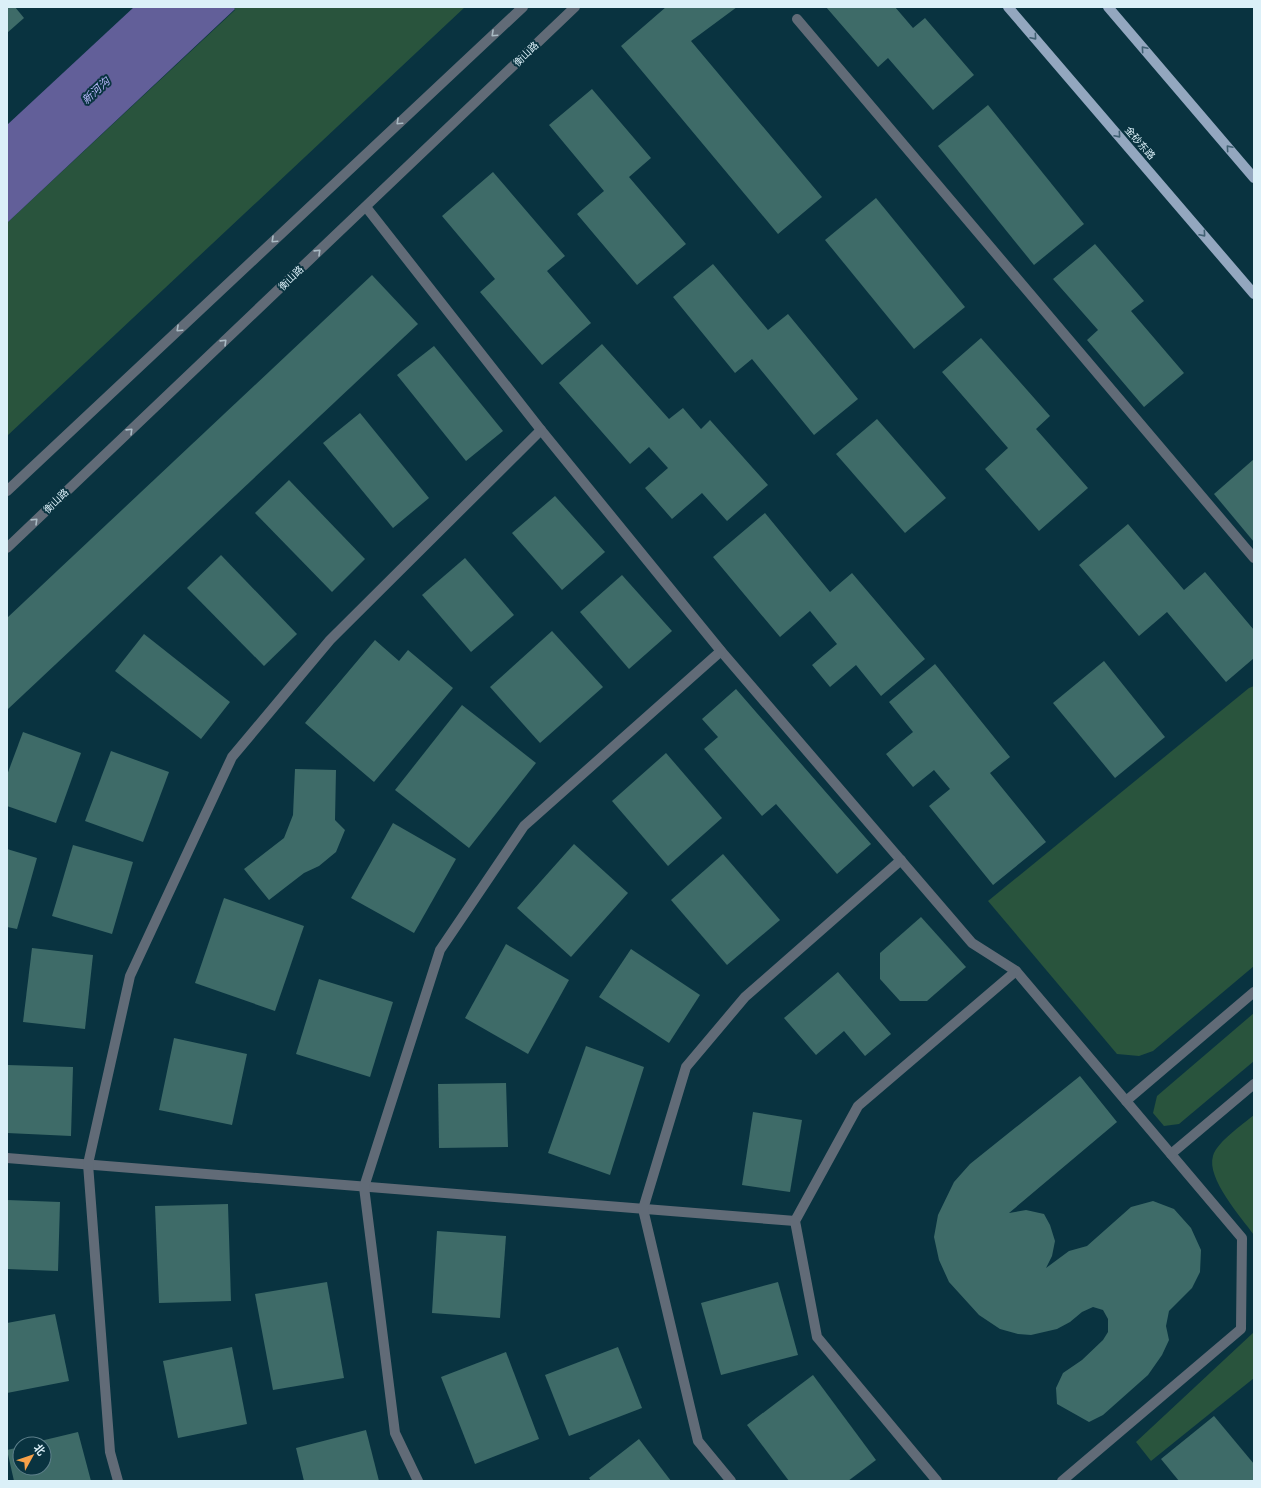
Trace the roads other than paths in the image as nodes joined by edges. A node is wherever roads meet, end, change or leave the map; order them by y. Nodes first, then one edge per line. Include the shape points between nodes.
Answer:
1 (523, 7) edge
2 (575, 7) edge
3 (1008, 7) edge
4 (1108, 7) edge
5 (797, 19) dead end
6 (1254, 178) edge
7 (366, 207) junction
8 (1254, 294) edge
9 (541, 430) junction
10 (7, 491) edge
11 (7, 548) edge
12 (1254, 558) edge
13 (721, 651) junction
14 (901, 860) junction
15 (1016, 971) junction
16 (1254, 992) edge
17 (1254, 1084) edge
18 (1126, 1101) junction
19 (1171, 1154) junction
20 (7, 1158) edge
21 (88, 1164) junction
22 (364, 1186) junction
23 (643, 1209) junction
24 (795, 1221) junction
25 (118, 1481) edge
26 (418, 1481) edge
27 (732, 1481) edge
28 (937, 1481) edge
29 (1062, 1481) edge

1 -> 10 street
2 - 7 street, 衡山路
3 -> 8 main road, 金砂东路
6 -> 4 main road
5 - 12 street
7 - 9 street
11 -> 7 street, 衡山路
9 - 13 street
9 - 21 street via 330,640 232,757 130,976
13 - 14 street
13 - 22 street via 524,826 440,950
14 - 15 street via 972,943
14 - 23 street via 745,997 686,1067
15 - 18 street
15 - 24 street via 858,1106
16 - 18 street
17 - 19 street
18 - 19 street
19 - 29 street via 1242,1238 1241,1329
20 - 21 street
21 - 22 street
21 - 25 street via 110,1452
22 - 23 street
22 - 26 street via 395,1433
23 - 24 street
23 - 27 street via 698,1441
24 - 28 street via 817,1337

